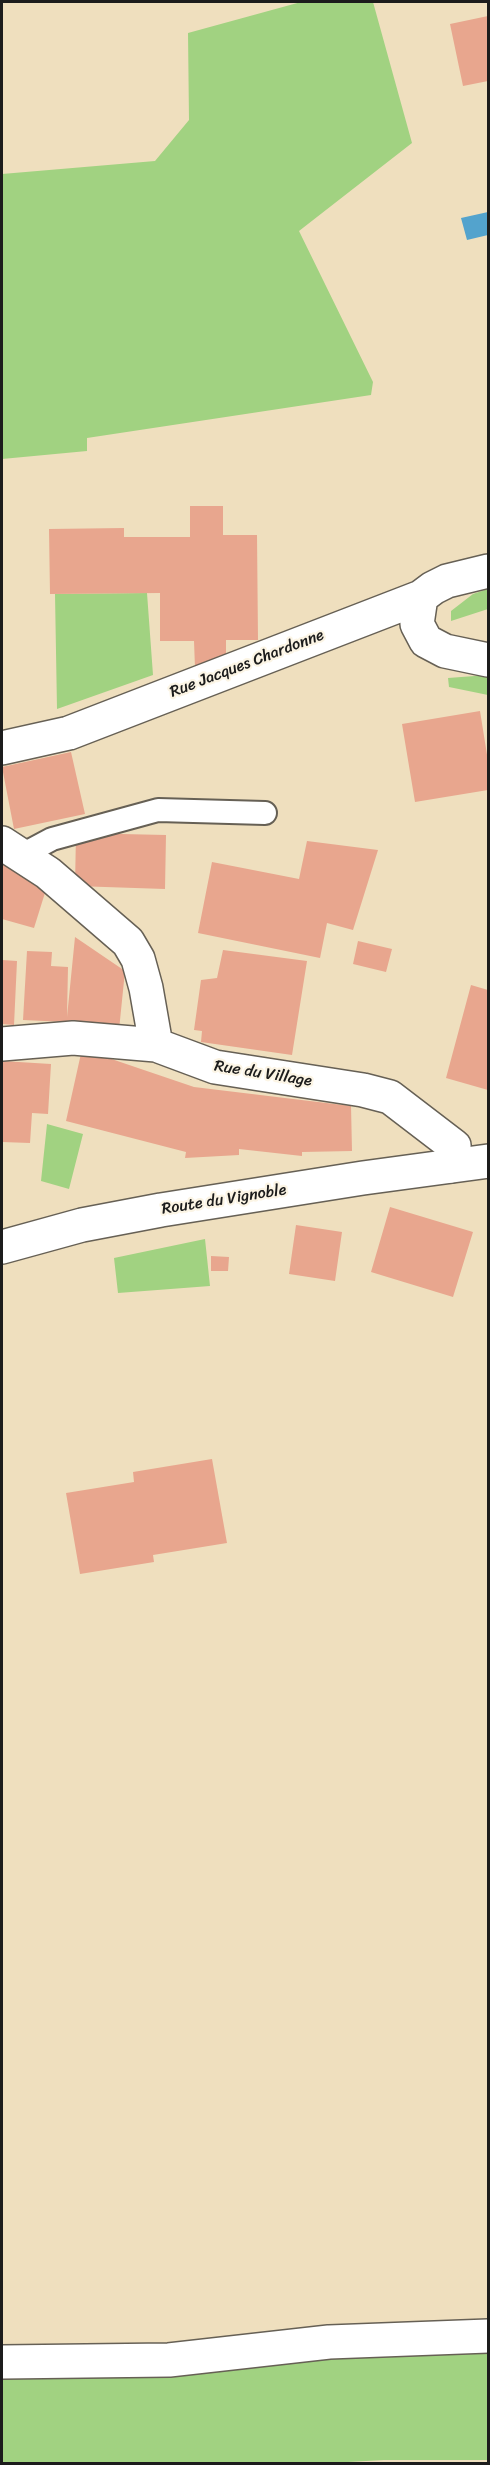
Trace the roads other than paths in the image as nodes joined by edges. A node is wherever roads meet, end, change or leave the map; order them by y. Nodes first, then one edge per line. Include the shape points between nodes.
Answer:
1 (489, 571) edge
2 (421, 597) junction
3 (489, 660) edge
4 (2, 748) edge
5 (265, 813) dead end
6 (12, 849) edge
7 (2, 1044) edge
8 (156, 1045) junction
9 (489, 1161) edge
10 (450, 1166) junction
11 (2, 1247) edge
12 (489, 2336) edge
13 (2, 2362) edge

1 - 2 street, Rue Jacques Chardonne via 447,581
2 - 3 street via 417,624 426,641 445,651
2 - 4 street, Rue Jacques Chardonne via 69,733
5 - 6 lane via 158,810
6 - 8 street via 48,873 128,942 147,988
7 - 8 street, Rue du Village via 73,1038
8 - 10 street, Rue du Village via 215,1067 390,1097 454,1146
9 - 10 street, Route du Vignoble
10 - 11 street, Route du Vignoble via 161,1210 82,1225
12 - 13 street via 329,2342 169,2360

